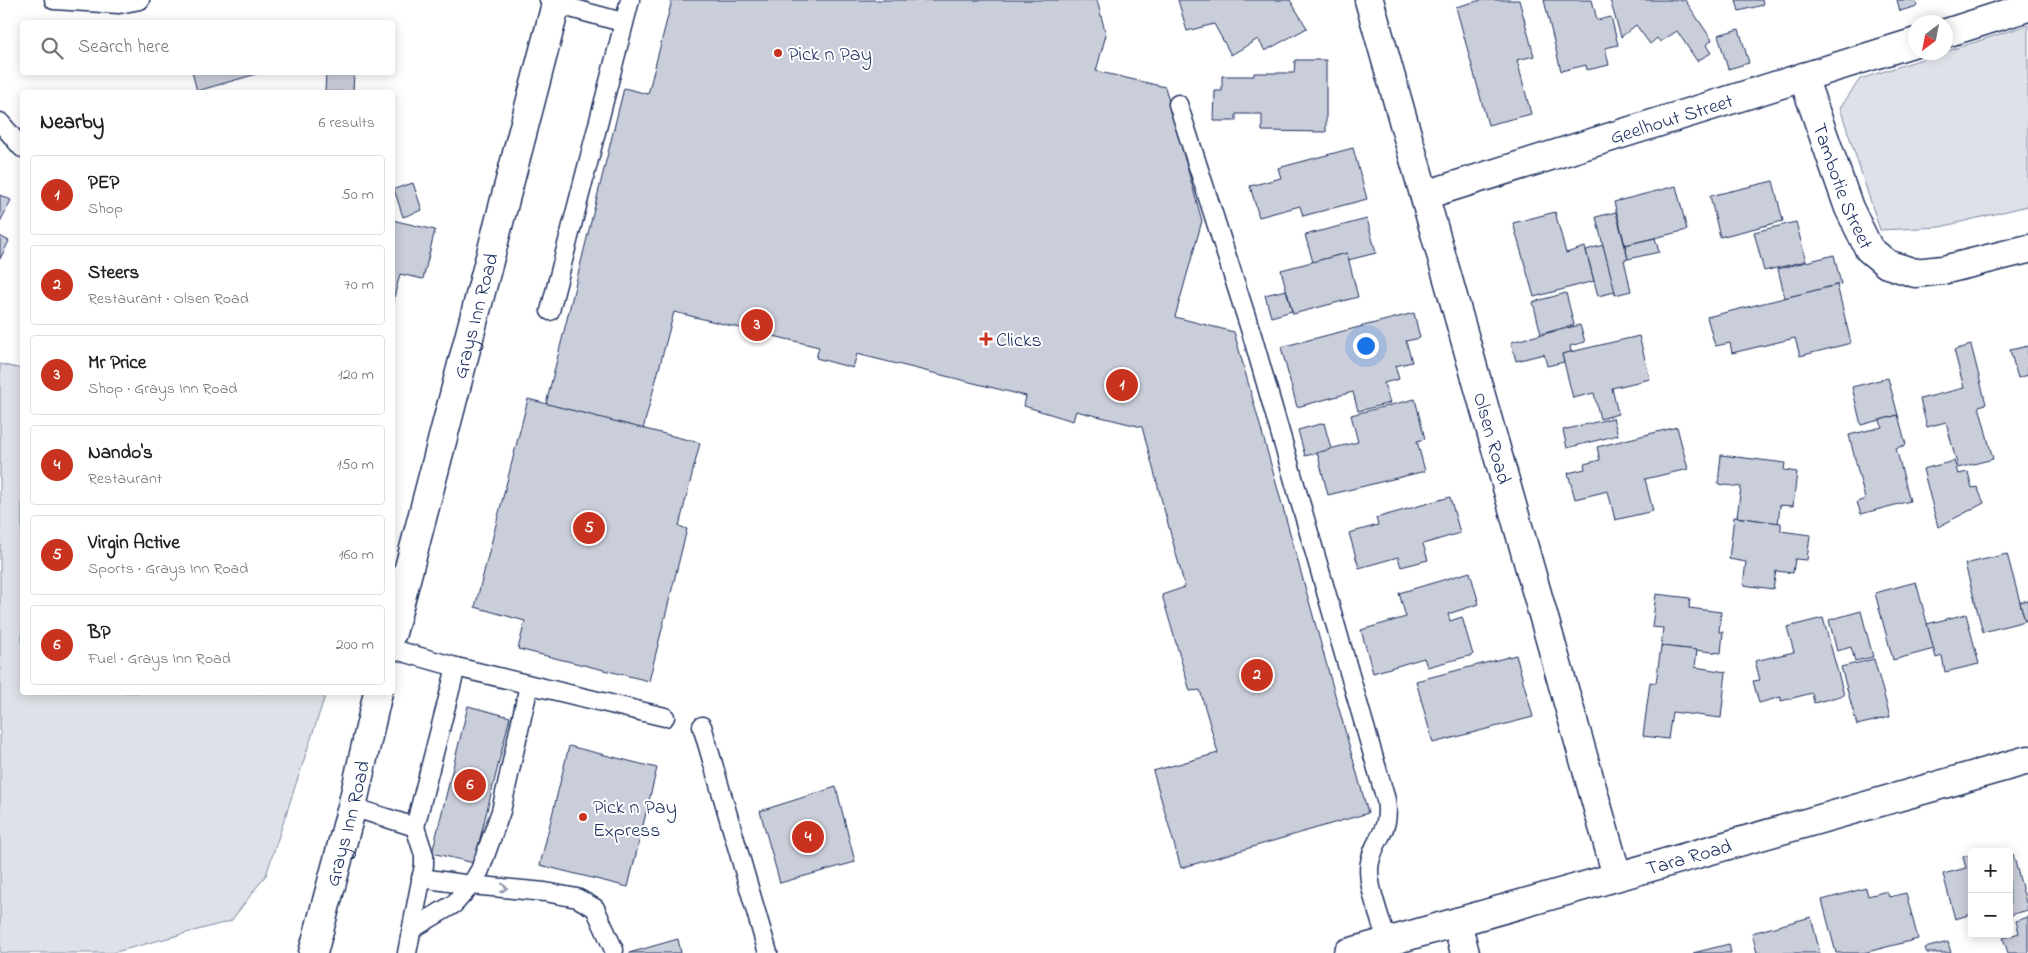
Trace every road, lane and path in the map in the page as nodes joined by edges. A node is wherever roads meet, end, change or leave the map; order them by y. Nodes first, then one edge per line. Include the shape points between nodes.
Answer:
1 (54, 0) edge
2 (140, 0) edge
3 (630, 0) edge
4 (1369, 0) edge
5 (554, 1) edge
6 (2028, 7) edge
7 (622, 22) junction
8 (1953, 31) edge
9 (1908, 44) edge
10 (1803, 77) junction
11 (1178, 104) dead end
12 (0, 122) edge
13 (20, 146) edge
14 (1425, 195) junction
15 (2028, 249) edge
16 (550, 311) dead end
17 (395, 621) edge
18 (395, 650) edge
19 (456, 667) junction
20 (529, 684) junction
21 (377, 695) edge
22 (665, 717) dead end
23 (702, 726) dead end
24 (2028, 760) edge
25 (352, 807) junction
26 (415, 827) junction
27 (1617, 876) junction
28 (421, 878) junction
29 (471, 886) junction
30 (1457, 922) junction
31 (412, 929) junction
32 (1387, 942) junction
33 (614, 950) dead end
34 (313, 953) edge
35 (407, 953) edge
36 (768, 953) edge
37 (1348, 953) edge
38 (1465, 953) edge

1 - 2 lane via 118,4
3 - 7 lane
4 - 14 street, Olsen Road
5 - 7 lane
5 - 17 street, Grays Inn Road
6 - 8 street
7 - 16 lane
9 - 10 street, Geelhout Street
10 - 14 street, Geelhout Street
10 - 15 street, Tambotie Street via 1849,208 1869,249 1887,264 1914,273 1943,270
11 - 32 lane via 1252,335 1386,800 1387,822 1370,860 1368,874
12 - 13 lane
14 - 27 street, Olsen Road
18 - 19 lane
19 - 20 lane
19 - 26 lane
20 - 22 lane
20 - 29 lane via 501,811
21 - 25 street, Grays Inn Road
23 - 36 lane
24 - 27 street, Tara Road
25 - 26 lane
25 - 34 street, Grays Inn Road
26 - 28 lane via 424,855
27 - 30 street, Tara Road
28 - 29 lane
28 - 31 lane
29 - 31 lane via 454,904
29 -> 33 lane via 545,892 586,901 595,908
30 - 32 street, Tara Road
30 - 38 street
31 - 35 lane
32 - 37 street, Tara Road

